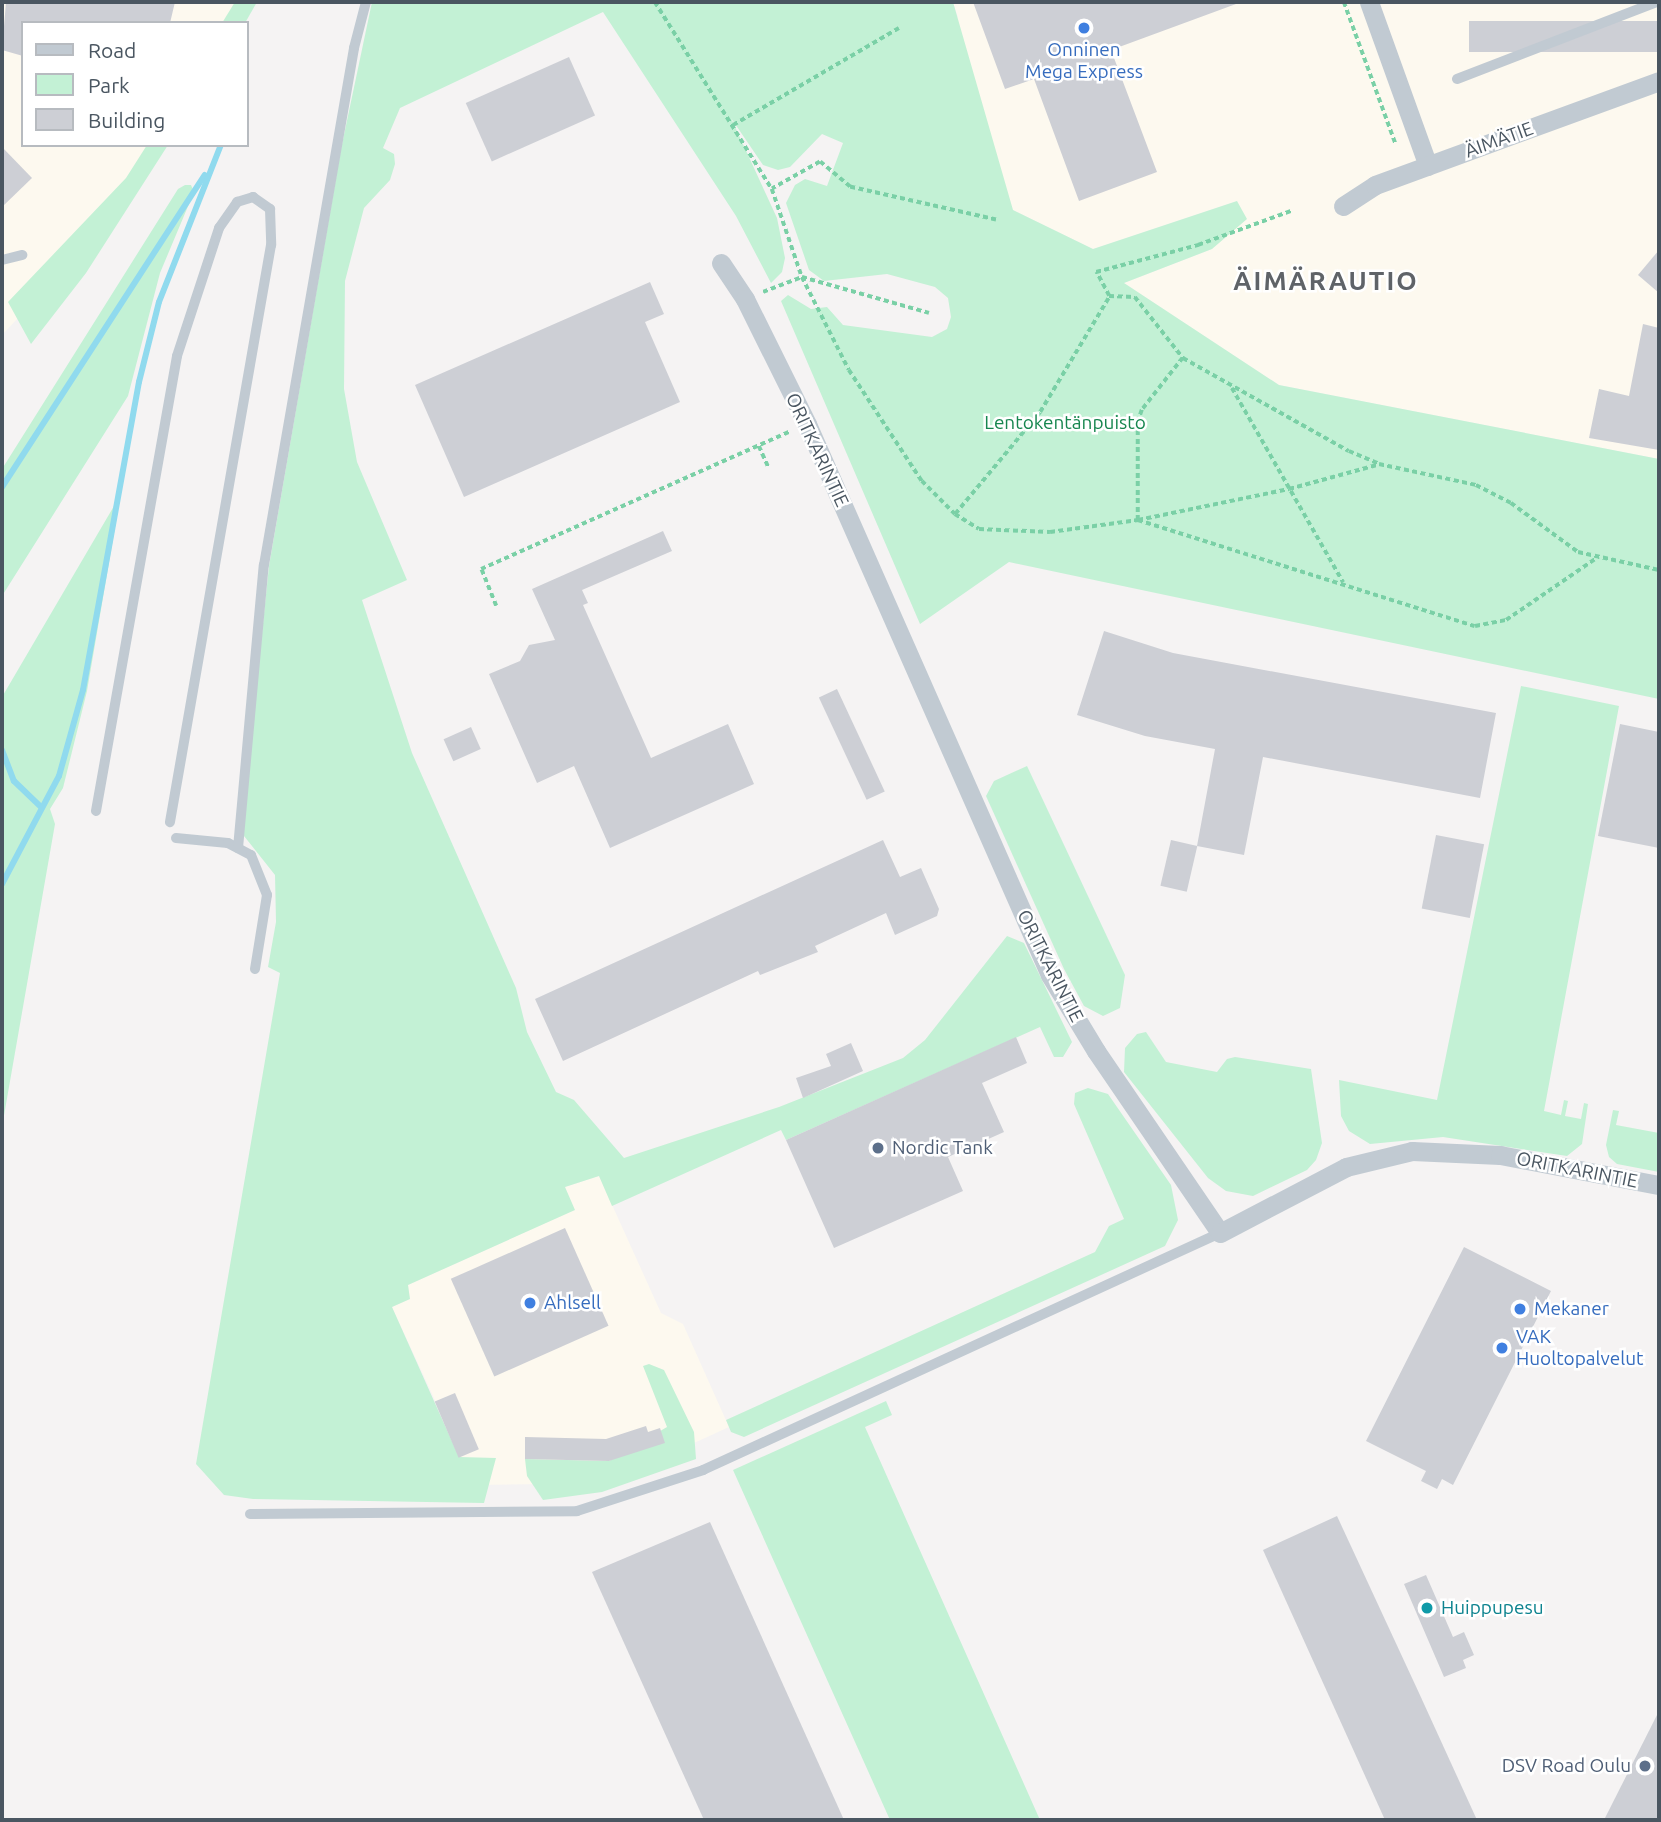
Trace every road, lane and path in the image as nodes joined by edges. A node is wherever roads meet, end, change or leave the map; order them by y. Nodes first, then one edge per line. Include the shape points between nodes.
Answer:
1 (366, 2) edge
2 (655, 2) edge
3 (1344, 2) edge
4 (1369, 2) edge
5 (1657, 2) edge
6 (899, 28) dead end
7 (1457, 79) dead end
8 (1659, 81) edge
9 (733, 125) junction
10 (1396, 145) dead end
11 (1428, 166) junction
12 (772, 189) junction
13 (1343, 206) dead end
14 (1291, 211) dead end
15 (996, 220) dead end
16 (22, 255) dead end
17 (2, 261) edge
18 (721, 263) dead end
19 (802, 277) junction
20 (1110, 296) junction
21 (745, 299) junction
22 (929, 313) dead end
23 (1183, 358) junction
24 (1231, 387) junction
25 (807, 424) junction
26 (759, 446) junction
27 (1379, 464) junction
28 (769, 468) dead end
29 (1289, 489) junction
30 (955, 514) junction
31 (1138, 520) junction
32 (1598, 556) junction
33 (1659, 570) edge
34 (1345, 584) junction
35 (496, 606) dead end
36 (96, 811) dead end
37 (170, 822) dead end
38 (176, 838) dead end
39 (238, 848) junction
40 (256, 969) dead end
41 (1659, 1185) edge
42 (1220, 1233) junction
43 (250, 1514) dead end

1 - 39 lane via 354,48 264,565
2 - 9 path
3 - 10 path
4 - 11 street
5 - 7 lane
6 - 9 path
8 - 11 street, ÄIMÄTIE
9 - 12 path
11 - 13 street, ÄIMÄTIE via 1375,185
12 - 15 path via 820,162 850,187
12 - 19 path
14 - 20 path via 1199,245 1097,272
16 - 17 lane
18 - 21 street, ORITKARINTIE
19 - 21 path
19 - 22 path
19 - 30 path via 869,401 922,481
20 - 23 path via 1135,297
20 - 30 path via 1040,412
21 - 25 street, ORITKARINTIE
23 - 24 path
23 - 31 path via 1142,410 1138,422
24 - 27 path
24 - 29 path
25 - 26 path
25 - 42 street, ORITKARINTIE via 1050,975
26 - 28 path
26 - 35 path via 481,569
27 - 29 path
27 - 32 path via 1476,485 1511,503 1566,545
29 - 31 path
29 - 34 path
30 - 31 path via 979,529 1005,533
31 - 34 path
32 - 33 path
32 - 34 path via 1506,620 1489,625 1413,610
36 - 37 lane via 177,356 219,229 237,202 253,197 270,209 271,245
38 - 39 lane
39 - 40 lane via 251,855 267,895
41 - 42 street, ORITKARINTIE via 1500,1155 1412,1151 1346,1167
42 - 43 lane via 703,1470 577,1511

